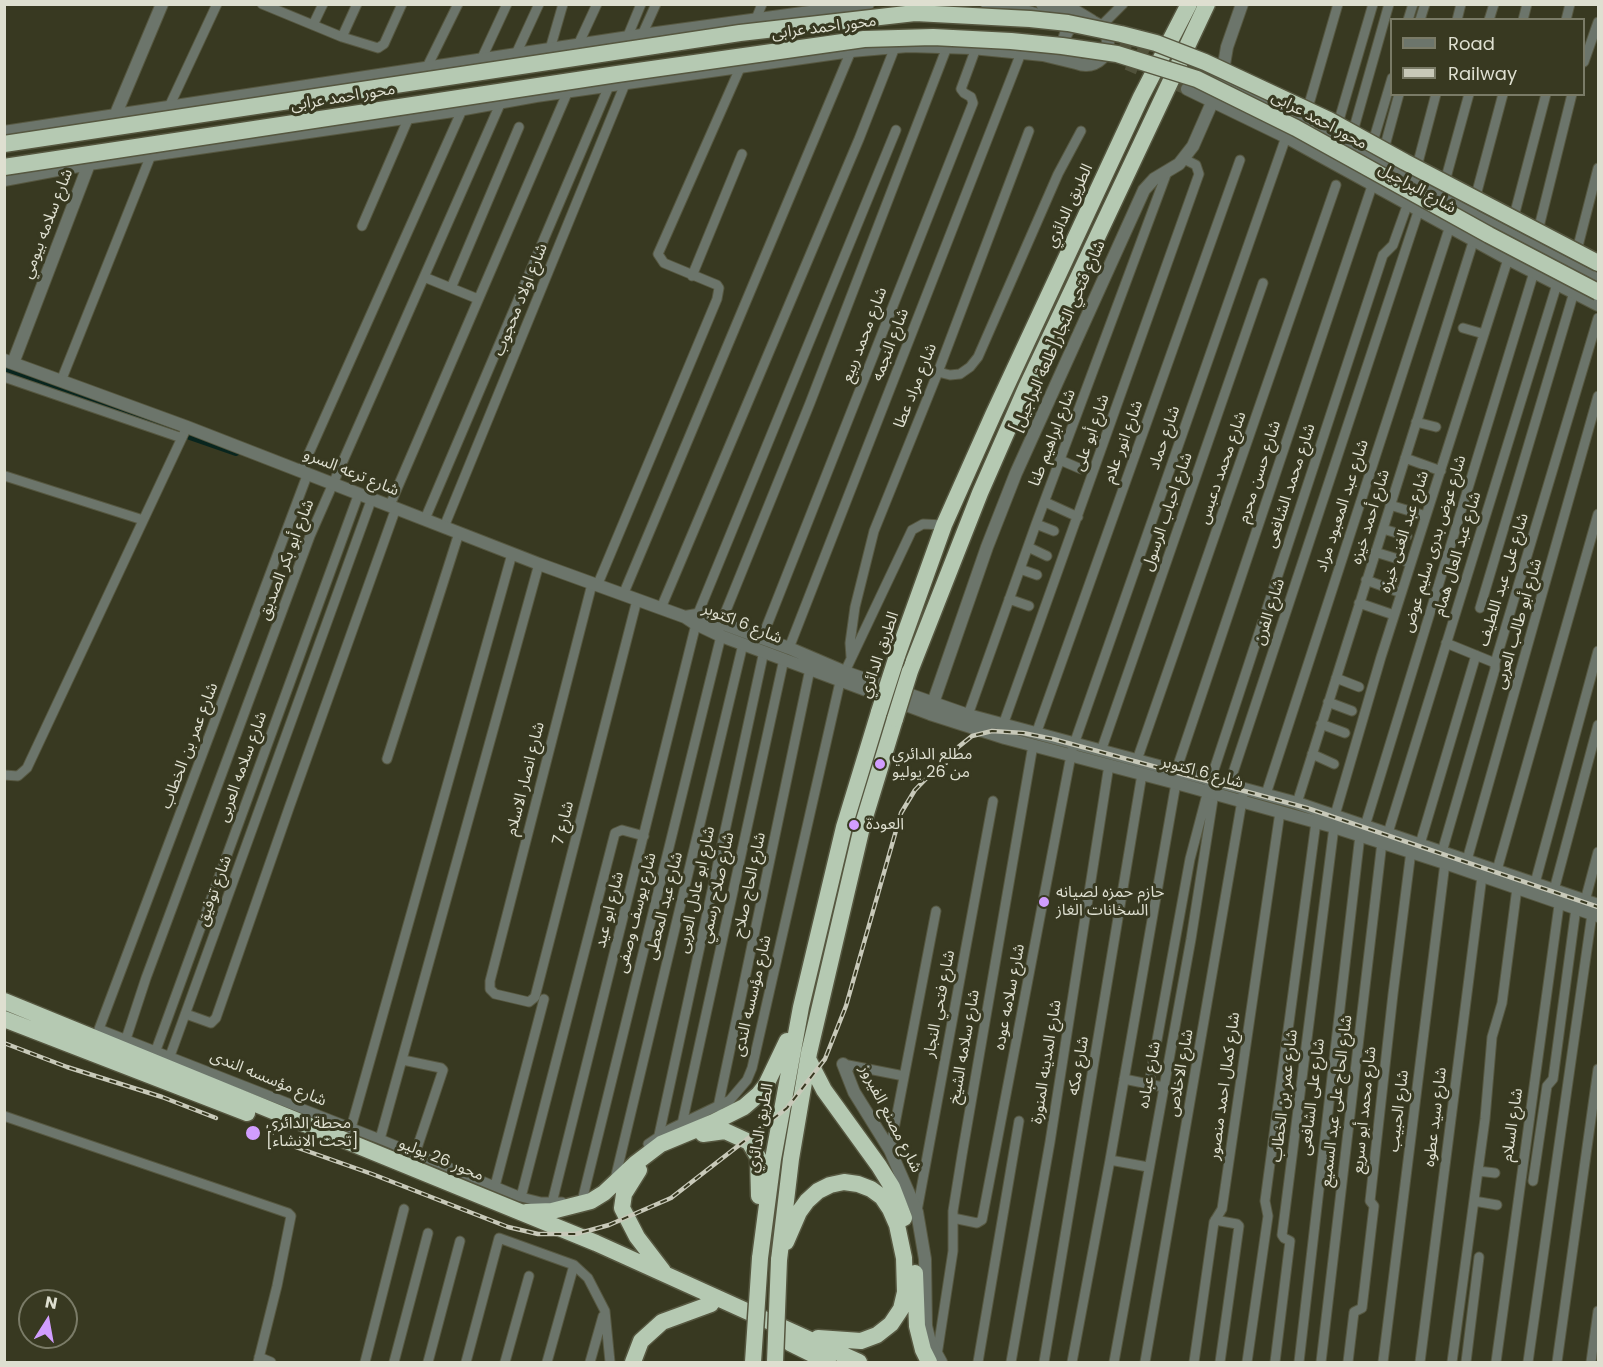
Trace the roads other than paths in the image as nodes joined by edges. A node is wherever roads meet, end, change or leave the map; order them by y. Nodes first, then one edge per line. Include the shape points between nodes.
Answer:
1 (162, 4) edge
2 (217, 4) edge
3 (294, 4) edge
4 (323, 4) edge
5 (357, 4) edge
6 (402, 4) edge
7 (458, 4) edge
8 (507, 4) edge
9 (539, 4) edge
10 (563, 4) edge
11 (597, 4) edge
12 (641, 4) edge
13 (656, 4) edge
14 (762, 4) edge
15 (868, 4) edge
16 (987, 4) edge
17 (1042, 4) edge
18 (1123, 4) edge
19 (1189, 4) edge
20 (1207, 4) edge
21 (1242, 4) edge
22 (1338, 4) edge
23 (1373, 4) edge
24 (1389, 4) edge
25 (263, 5) edge
26 (1008, 5) edge
27 (1073, 14) edge
28 (289, 15) junction
29 (756, 19) junction
30 (1599, 22) edge
31 (313, 25) junction
32 (1100, 28) junction
33 (642, 35) junction
34 (342, 37) junction
35 (627, 38) junction
36 (1121, 41) tunnel mouth
37 (578, 45) junction
38 (895, 47) junction
39 (947, 47) junction
40 (976, 48) junction
41 (550, 49) junction
42 (851, 51) junction
43 (1021, 53) junction
44 (516, 54) junction
45 (1585, 59) edge
46 (481, 60) junction
47 (1076, 63) junction
48 (426, 67) junction
49 (740, 68) junction
50 (1197, 70) tunnel mouth
51 (1221, 82) junction
52 (625, 84) junction
53 (609, 86) junction
54 (1187, 88) tunnel mouth
55 (1390, 88) edge
56 (568, 91) junction
57 (1399, 96) edge
58 (1435, 96) edge
59 (1468, 96) edge
60 (1502, 96) edge
61 (1545, 96) edge
62 (1572, 96) edge
63 (1212, 100) junction
64 (501, 102) junction
65 (168, 109) junction
66 (462, 110) junction
67 (115, 117) junction
68 (409, 117) junction
69 (1304, 122) junction
70 (519, 127) dead end
71 (896, 130) dead end
72 (1029, 131) dead end
73 (1081, 131) dead end
74 (4, 132) edge
75 (1286, 137) junction
76 (1334, 138) junction
77 (4, 144) edge
78 (1350, 146) junction
79 (742, 154) dead end
80 (151, 155) junction
81 (1184, 159) junction
82 (1375, 159) junction
83 (1240, 160) dead end
84 (89, 164) junction
85 (4, 167) edge
86 (1599, 168) edge
87 (1167, 172) junction
88 (4, 180) edge
89 (1413, 182) junction
90 (1373, 183) junction
91 (1335, 184) dead end
92 (1441, 198) junction
93 (1413, 206) junction
94 (1471, 214) junction
95 (362, 226) dead end
96 (1450, 226) junction
97 (1509, 234) junction
98 (1474, 239) junction
99 (1534, 247) junction
100 (1508, 259) junction
101 (1573, 268) junction
102 (1534, 272) junction
103 (692, 276) junction
104 (424, 277) junction
105 (1598, 277) edge
106 (1263, 283) dead end
107 (1557, 284) junction
108 (452, 288) junction
109 (1574, 292) junction
110 (478, 299) junction
111 (1599, 305) edge
112 (1599, 318) edge
113 (1463, 328) dead end
114 (1484, 334) junction
115 (9, 361) edge
116 (938, 372) junction
117 (4, 377) edge
118 (61, 381) junction
119 (1599, 396) edge
120 (1416, 422) junction
121 (1436, 427) dead end
122 (184, 432) junction
123 (1405, 458) junction
124 (1060, 460) junction
125 (1081, 469) dead end
126 (1440, 471) junction
127 (305, 475) junction
128 (5, 476) edge
129 (332, 488) junction
130 (357, 497) junction
131 (1045, 502) junction
132 (370, 503) junction
133 (1390, 506) junction
134 (393, 509) junction
135 (1599, 514) edge
136 (1426, 516) junction
137 (1078, 517) junction
138 (425, 519) junction
139 (143, 520) junction
140 (1036, 524) junction
141 (944, 525) junction
142 (444, 527) junction
143 (1383, 530) junction
144 (1053, 531) dead end
145 (459, 533) junction
146 (1407, 537) dead end
147 (1028, 547) junction
148 (1375, 552) junction
149 (512, 554) junction
150 (1047, 556) dead end
151 (1411, 563) junction
152 (539, 564) junction
153 (1020, 569) junction
154 (1037, 575) dead end
155 (1366, 580) junction
156 (595, 585) junction
157 (1396, 591) dead end
158 (623, 595) junction
159 (1009, 599) junction
160 (638, 600) junction
161 (1359, 603) junction
162 (1029, 606) dead end
163 (661, 608) junction
164 (1480, 608) dead end
165 (1394, 615) junction
166 (693, 620) junction
167 (721, 630) junction
168 (762, 638) junction
169 (1446, 643) junction
170 (743, 644) junction
171 (764, 651) junction
172 (1599, 651) edge
173 (786, 653) junction
174 (1476, 655) junction
175 (851, 658) junction
176 (1495, 663) junction
177 (810, 669) junction
178 (842, 677) junction
179 (1336, 678) junction
180 (1359, 687) dead end
181 (1328, 702) junction
182 (933, 703) junction
183 (1352, 711) dead end
184 (968, 715) junction
185 (1321, 724) junction
186 (1003, 725) junction
187 (1599, 725) edge
188 (1345, 733) dead end
189 (1035, 740) junction
190 (1073, 749) junction
191 (1101, 751) junction
192 (1312, 754) junction
193 (387, 759) dead end
194 (1137, 760) junction
195 (1334, 764) dead end
196 (1109, 765) junction
197 (1142, 774) junction
198 (4, 775) edge
199 (1176, 777) junction
200 (1229, 785) junction
201 (1210, 786) junction
202 (1266, 794) junction
203 (1243, 795) junction
204 (993, 801) dead end
205 (1297, 803) junction
206 (1280, 812) junction
207 (1334, 821) junction
208 (1316, 822) junction
209 (1362, 830) junction
210 (644, 836) junction
211 (1385, 838) junction
212 (1415, 848) junction
213 (1599, 852) edge
214 (1444, 857) junction
215 (1467, 860) junction
216 (1497, 870) junction
217 (1482, 876) junction
218 (1535, 883) junction
219 (1517, 888) junction
220 (1559, 896) junction
221 (1581, 904) junction
222 (936, 911) dead end
223 (1596, 912) edge
224 (490, 981) joint
225 (544, 999) dead end
226 (4, 1001) edge
227 (186, 1014) junction
228 (4, 1019) edge
229 (99, 1029) joint
230 (126, 1039) junction
231 (156, 1050) junction
232 (798, 1055) junction
233 (170, 1056) junction
234 (402, 1060) junction
235 (843, 1064) joint
236 (1599, 1069) edge
237 (904, 1076) junction
238 (1124, 1079) junction
239 (1149, 1084) junction
240 (1163, 1087) junction
241 (718, 1107) junction
242 (4, 1116) edge
243 (1019, 1121) dead end
244 (682, 1124) junction
245 (351, 1128) junction
246 (659, 1135) junction
247 (380, 1139) junction
248 (890, 1150) junction
249 (415, 1154) junction
250 (1110, 1160) junction
251 (1149, 1167) junction
252 (1478, 1171) junction
253 (1495, 1173) dead end
254 (616, 1175) junction
255 (1533, 1181) dead end
256 (495, 1186) junction
257 (583, 1197) junction
258 (1474, 1201) junction
259 (552, 1203) junction
260 (521, 1205) junction
261 (1497, 1205) dead end
262 (404, 1209) dead end
263 (917, 1212) junction
264 (953, 1218) junction
265 (1215, 1220) junction
266 (428, 1233) dead end
267 (460, 1241) dead end
268 (1479, 1257) dead end
269 (760, 1258) junction
270 (779, 1260) junction
271 (574, 1265) junction
272 (665, 1274) junction
273 (529, 1276) dead end
274 (711, 1304) junction
275 (605, 1311) junction
276 (1599, 1311) edge
277 (800, 1336) junction
278 (258, 1360) edge
279 (936, 1360) edge
280 (271, 1362) edge
281 (364, 1362) edge
282 (394, 1362) edge
283 (428, 1362) edge
284 (466, 1362) edge
285 (505, 1362) edge
286 (547, 1362) edge
287 (590, 1362) edge
288 (610, 1362) edge
289 (633, 1362) edge
290 (753, 1362) edge
291 (775, 1362) edge
292 (828, 1362) edge
293 (859, 1362) edge
294 (978, 1362) edge
295 (1011, 1362) edge
296 (1044, 1362) edge
297 (1072, 1362) edge
298 (1114, 1362) edge
299 (1145, 1362) edge
300 (1194, 1362) edge
301 (1220, 1362) edge
302 (1247, 1362) edge
303 (1275, 1362) edge
304 (1299, 1362) edge
305 (1321, 1362) edge
306 (1348, 1362) edge
307 (1383, 1362) edge
308 (1420, 1362) edge
309 (1452, 1362) edge
310 (1466, 1362) edge
311 (1496, 1362) edge
312 (1528, 1362) edge
313 (1557, 1362) edge
314 (1591, 1362) edge

1 - 67 street
2 - 65 street
3 - 28 street
4 - 31 street
5 - 34 street
6 - 34 street via 382,47
7 - 48 street
8 - 46 street
9 - 44 street
10 - 41 street
11 - 37 street
12 - 35 street
13 - 33 street
14 - 29 street
15 - 29 street
16 - 26 street
17 - 27 street
18 - 32 street
19 - 141 highway, الطريق الدائري via 1141,97
20 - 232 highway, الطريق الدائري, bridge via 1026,388 944,581 910,671 862,827 819,1010
21 - 51 street, شارع فتحي النجار[طلعة البراجيل] via 1227,47
22 - 69 street
23 - 76 street
24 - 78 street
25 - 28 street
26 - 27 street
27 - 32 street
27 - 47 street via 1064,46
28 - 31 street
29 - 33 street
30 - 45 street
31 - 34 street
32 - 36 street
32 - 47 street via 1109,57 1092,64
33 - 35 street
35 - 37 street
37 - 41 street
38 - 39 street
38 - 42 street
38 - 163 street
39 - 40 street
39 - 167 street, شارع يوسف وصفى
40 - 43 street
40 - 168 street, شارع محمد ربيع via 961,89 973,103
41 - 44 street
42 - 49 street
42 - 158 street
43 - 47 street
43 - 173 street, شارع النجمه
44 - 46 street
46 - 48 street
48 - 65 street
49 - 52 street
49 - 103 street via 659,248 664,263
50 - 51 street, شارع البراجيل
51 - 63 street, شارع فتحي النجار[طلعة البراجيل]
51 - 69 street, شارع البراجيل
52 - 53 street
52 - 142 street, شارع اولاد محجوب
53 - 56 street
53 - 138 street
54 - 63 street, شارع البراجيل
55 - 82 street
56 - 64 street
56 - 110 street
57 - 82 street
58 - 89 street
59 - 92 street
60 - 94 street
61 - 97 street
62 - 99 street
63 - 75 street, شارع البراجيل
63 - 81 street, شارع فتحي النجار[طلعة البراجيل]
64 - 66 street
64 - 104 street, شارع أبو بكر الصديق
65 - 67 street
66 - 68 street
66 - 127 street, شارع عمر بن الخطاب
67 - 74 street
68 - 80 street
68 - 95 street
69 - 76 street, شارع البراجيل
70 - 108 street
71 - 166 street, شارع ابو عيد
72 - 116 street, شارع مراد عطا
73 - 116 street via 1058,174 978,357 960,374
75 - 90 street, شارع البراجيل
75 - 190 street, شارع حماد
76 - 78 street, شارع البراجيل
77 - 105 highway, محور احمد عرابى, bridge via 740,33 915,13 1030,19 1121,34 1205,62 1329,120
78 - 82 street, شارع البراجيل
79 - 103 street
80 - 84 street
80 - 118 street
81 - 87 street, شارع فتحي النجار[طلعة البراجيل]
81 - 137 street, شارع أبو على via 1197,165 1199,174
82 - 89 street, شارع البراجيل
83 - 189 street, شارع انور علام
84 - 88 street
84 - 115 street, شارع سلامه بيومي
85 - 105 highway, محور احمد عرابى, bridge via 864,39 1011,41 1124,56 1197,79 1296,128 1489,235
86 - 101 street
87 - 124 street, شارع ابراهيم طنا
87 - 182 street, شارع فتحي النجار[طلعة البراجيل] via 1150,182 1141,195 1016,473
89 - 92 street, شارع البراجيل
90 - 93 street, شارع البراجيل
90 - 199 street, شارع حسن محرم
91 - 194 street, شارع محمد دعبس
92 - 94 street, شارع البراجيل
93 - 96 street, شارع البراجيل
93 - 200 street, شارع الفرن
93 - 201 street, شارع محمد الشافعى via 1393,245 1383,255
94 - 97 street, شارع البراجيل
96 - 98 street, شارع البراجيل
96 - 202 street, شارع عبد المعبود مراد
97 - 99 street, شارع البراجيل
98 - 100 street, شارع البراجيل
98 - 120 street, شارع أحمد خيزه
99 - 101 street, شارع البراجيل
100 - 102 street, شارع البراجيل
100 - 114 street, شارع عبد الغنى خيزه
101 - 105 street, شارع البراجيل
102 - 107 street, شارع البراجيل
102 - 209 street, شارع عوض بدرى سليم عوض
103 - 156 street, شارع انصار الاسلام via 717,285 717,299
104 - 108 street
104 - 129 street, شارع أبو بكر الصديق
106 - 191 street, شارع احباب الرسول
107 - 109 street, شارع البراجيل
107 - 169 street, شارع عبد العال همام
108 - 110 street
109 - 111 street, شارع البراجيل
109 - 164 street
110 - 134 street
112 - 176 street, شارع على عبد اللطيف
113 - 114 street
114 - 126 street, شارع عبد الغنى خيزه
115 - 118 street, شارع ترعه السرو
116 - 175 street, شارع مراد عطا via 873,531 854,616
117 - 122 street, شارع ترعه السرو
118 - 122 street, شارع ترعه السرو
119 - 215 street, شارع أبو طالب العربى
120 - 121 street
120 - 123 street, شارع أحمد خيزه
122 - 127 street, شارع ترعه السرو
122 - 139 street
123 - 126 street
123 - 133 street, شارع أحمد خيزه
124 - 125 street
124 - 131 street, شارع ابراهيم طنا
126 - 136 street, شارع عبد الغنى خيزه
127 - 129 street, شارع ترعه السرو
127 - 229 street, شارع عمر بن الخطاب
128 - 139 street
129 - 130 street, شارع ترعه السرو
129 - 230 street, شارع أبو بكر الصديق via 310,536
130 - 132 street, شارع ترعه السرو
130 - 231 street, شارع سلامه العربى
131 - 137 street
131 - 140 street, شارع ابراهيم طنا
132 - 134 street, شارع ترعه السرو
132 - 227 street, شارع توفيق
133 - 136 street
133 - 143 street, شارع أحمد خيزه
134 - 138 street, شارع ترعه السرو
134 - 227 street via 215,1021 208,1023
135 - 216 street
136 - 151 street, شارع عبد الغنى خيزه
137 - 186 street, شارع أبو على
138 - 142 street, شارع ترعه السرو
139 - 198 street via 27,768 18,776
140 - 144 street
140 - 147 street, شارع ابراهيم طنا
141 - 175 street, شارع مؤسسه الندى via 923,524 912,530
141 - 232 highway, الطريق الدائري, bridge via 897,656 844,827 801,1006
142 - 145 street, شارع ترعه السرو
143 - 146 street
143 - 148 street, شارع أحمد خيزه
145 - 149 street, شارع ترعه السرو
145 - 193 street
147 - 150 street
147 - 153 street, شارع ابراهيم طنا
148 - 151 street
148 - 155 street, شارع أحمد خيزه
149 - 152 street, شارع ترعه السرو
149 - 245 street
151 - 165 street, شارع عبد الغنى خيزه
152 - 156 street, شارع ترعه السرو
152 - 234 street
153 - 154 street
153 - 159 street, شارع ابراهيم طنا
155 - 157 street
155 - 161 street, شارع أحمد خيزه
156 - 158 street, شارع ترعه السرو
156 - 224 street, شارع انصار الاسلام
158 - 160 street, شارع ترعه السرو
159 - 162 street
159 - 184 street, شارع ابراهيم طنا
160 - 163 street, شارع ترعه السرو
160 - 224 street, شارع 7 via 534,999 529,1002 495,994
161 - 165 street
161 - 179 street, شارع أحمد خيزه
163 - 166 street, شارع ترعه السرو
165 - 207 street, شارع عبد الغنى خيزه
166 - 167 street, شارع 6 اكتوبر
166 - 210 street, شارع ابو عيد
167 - 168 street, شارع 6 اكتوبر
167 - 170 street, شارع 6 اكتوبر
167 - 257 street, شارع يوسف وصفى
168 - 173 street, شارع 6 اكتوبر
169 - 174 street
169 - 211 street, شارع عبد العال همام
170 - 171 street, شارع 6 اكتوبر
170 - 254 street, شارع عبد المعطى
171 - 173 street, شارع 6 اكتوبر
171 - 246 street, شارع ابو عادل العربى
172 - 218 street
173 - 177 street, شارع 6 اكتوبر
173 - 178 street, شارع 6 اكتوبر
173 - 244 street, شارع صلاح رسمي
174 - 176 street
174 - 212 street
175 - 178 street, شارع مؤسسه الندى
176 - 214 street, شارع على عبد اللطيف
177 - 178 street, شارع 6 اكتوبر
177 - 241 street, شارع الحاج صلاح
178 - 182 street, شارع 6 اكتوبر
178 - 189 street, شارع 6 اكتوبر via 930,714 1005,738
178 - 241 street, شارع مؤسسه الندى via 752,1068 739,1091
179 - 180 street
179 - 181 street, شارع أحمد خيزه
181 - 183 street
181 - 185 street, شارع أحمد خيزه
182 - 184 street, شارع 6 اكتوبر
184 - 186 street, شارع 6 اكتوبر
185 - 188 street
185 - 192 street, شارع أحمد خيزه
186 - 189 street, شارع 6 اكتوبر
187 - 220 street, شارع السلام
189 - 190 street, شارع 6 اكتوبر
189 - 264 street, شارع سلامه الشيخ
190 - 191 street, شارع 6 اكتوبر
190 - 196 street, شارع 6 اكتوبر
190 - 264 street, شارع سلامه عوده via 982,1220 977,1223
191 - 194 street, شارع 6 اكتوبر
192 - 195 street
192 - 205 street, شارع أحمد خيزه
194 - 199 street, شارع 6 اكتوبر
196 - 197 street, شارع 6 اكتوبر
196 - 295 street, شارع المدينه المنورة
197 - 199 street, شارع 6 اكتوبر
197 - 296 street, شارع مكه
199 - 201 street, شارع 6 اكتوبر
199 - 238 street, شارع حسن محرم
200 - 201 street, شارع 6 اكتوبر
200 - 203 street, شارع 6 اكتوبر
201 - 203 street, شارع 6 اكتوبر
201 - 239 street via 1190,859
201 - 240 street, شارع عباده via 1191,939
202 - 203 street, شارع 6 اكتوبر
202 - 205 street, شارع 6 اكتوبر
203 - 206 street, شارع 6 اكتوبر
203 - 299 street, شارع الاخلاص
204 - 263 street, شارع فتحي النجار
205 - 207 street, شارع 6 اكتوبر
206 - 208 street, شارع 6 اكتوبر
206 - 265 street, شارع كمال احمد منصور via 1222,1209
207 - 208 street, شارع 6 اكتوبر
207 - 209 street, شارع 6 اكتوبر
207 - 303 street, شارع عمر بن الخطاب via 1282,1235 1290,1241
208 - 302 street
209 - 211 street, شارع 6 اكتوبر
209 - 304 street, شارع على الشافعى
210 - 259 street, شارع ابو عيد
210 - 260 street via 622,830 615,833
211 - 212 street, شارع 6 اكتوبر
211 - 305 street, شارع الحاج على عبد السميع
212 - 214 street, شارع 6 اكتوبر
212 - 306 street, شارع محمد أبو سريع via 1393,994 1362,1308 1354,1312
213 - 221 street
214 - 215 street, شارع 6 اكتوبر
214 - 217 street, شارع 6 اكتوبر
214 - 307 street, شارع الحبيب
215 - 216 street, شارع 6 اكتوبر
216 - 218 street, شارع 6 اكتوبر
217 - 219 street, شارع 6 اكتوبر
217 - 308 street, شارع سيد عطوه
218 - 220 street, شارع 6 اكتوبر
219 - 220 street, شارع 6 اكتوبر
219 - 252 street via 1502,1003 1492,1037
220 - 221 street, شارع 6 اكتوبر
220 - 311 street, شارع السلام
221 - 223 street, شارع 6 اكتوبر
221 - 255 street
222 - 237 street
223 - 312 street
225 - 256 street
226 - 260 highway, محور 26 يوليو
227 - 233 street, شارع توفيق
228 - 274 highway, محور 26 يوليو via 495,1210 609,1256
229 - 230 street, شارع مؤسسه الندى
230 - 231 street, شارع مؤسسه الندى
231 - 233 street, شارع مؤسسه الندى
232 - 260 highway via 751,1102 730,1115 660,1144 604,1194 552,1211
232 - 269 highway, الطريق الدائري via 773,1159
232 - 270 highway, الطريق الدائري
232 - 279 highway via 892,1187 914,1259 919,1338
233 - 245 street, شارع مؤسسه الندى
234 - 247 street
234 - 249 street via 443,1070
235 - 237 street
235 - 248 street, شارع مصنع الفيروز via 854,1092
236 - 313 street
237 - 248 street
238 - 239 street
238 - 250 street, شارع حسن محرم
239 - 240 street
240 - 251 street, شارع عباده
241 - 244 street, شارع مؤسسه الندى
242 - 278 street via 288,1213 291,1222 278,1286
243 - 294 street
244 - 246 street, شارع مؤسسه الندى
245 - 247 street, شارع مؤسسه الندى
246 - 254 street, شارع مؤسسه الندى
247 - 249 street, شارع مؤسسه الندى
248 - 263 street, شارع مصنع الفيروز
249 - 256 street, شارع مؤسسه الندى
250 - 251 street
250 - 297 street, شارع حسن محرم
251 - 298 street, شارع عباده
252 - 253 street
252 - 258 street
254 - 257 street, شارع مؤسسه الندى
256 - 260 street, شارع مؤسسه الندى
257 - 259 street, شارع مؤسسه الندى
258 - 261 street
258 - 309 street
259 - 260 street, شارع مؤسسه الندى
260 - 272 highway, محور 26 يوليو
262 - 281 street
263 - 279 street, شارع مصنع الفيروز via 924,1243 926,1326
264 - 279 street, شارع سلامه الشيخ via 953,1251
265 - 300 street, شارع كمال احمد منصور
265 - 301 street via 1239,1226
266 - 282 street
267 - 283 street
268 - 310 street
269 - 272 highway via 758,1157 749,1142 718,1131 688,1138 659,1154 638,1171 624,1194 622,1208 627,1221
269 - 290 highway, الطريق الدائري, bridge
270 - 277 highway via 807,1201 818,1191 844,1182 864,1186 882,1197 901,1241 905,1292 891,1324 861,1341
270 - 291 highway, الطريق الدائري, bridge
271 - 275 street via 588,1278
271 - 284 street via 499,1238
271 - 286 street
272 - 277 highway, محور 26 يوليو
273 - 285 street
274 - 289 highway via 662,1322 641,1341
274 - 292 highway, محور 26 يوليو
275 - 287 street
275 - 288 street
276 - 314 street
277 - 293 highway, محور 26 يوليو
278 - 280 street

